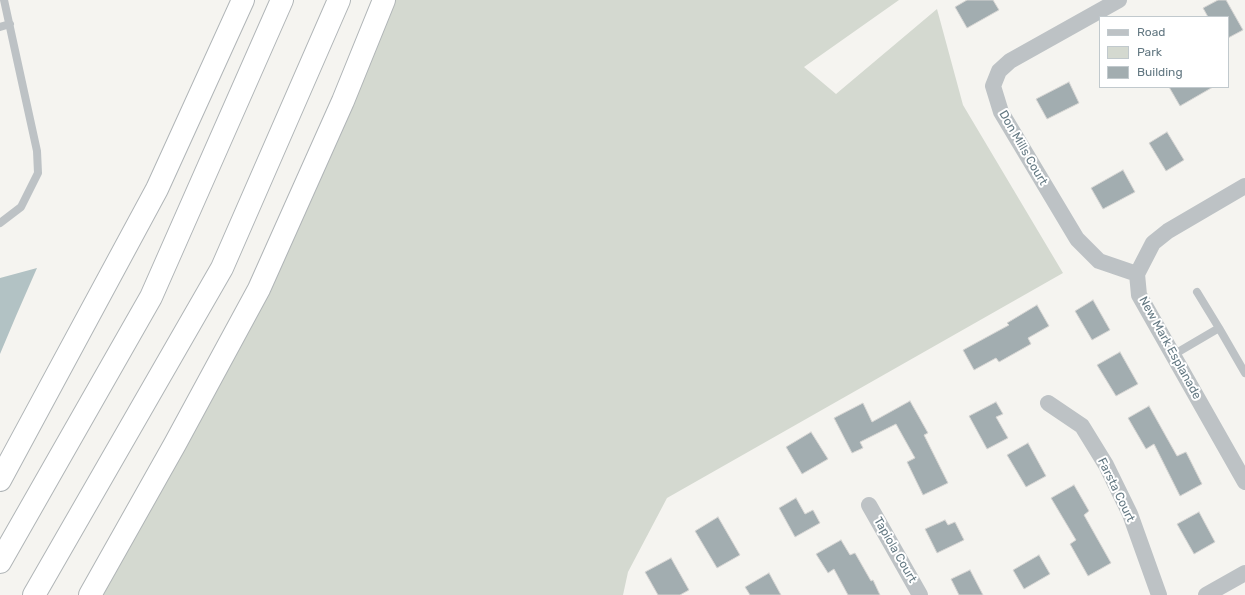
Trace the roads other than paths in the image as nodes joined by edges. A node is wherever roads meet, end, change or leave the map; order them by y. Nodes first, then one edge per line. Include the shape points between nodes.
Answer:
1 (4, 0) edge
2 (282, 0) edge
3 (339, 0) edge
4 (384, 0) edge
5 (1119, 0) edge
6 (238, 6) edge
7 (10, 24) junction
8 (0, 27) edge
9 (1245, 186) edge
10 (0, 223) edge
11 (1137, 274) junction
12 (1197, 292) dead end
13 (1219, 328) junction
14 (1173, 355) junction
15 (1245, 373) edge
16 (1048, 404) dead end
17 (0, 480) edge
18 (1245, 482) edge
19 (869, 505) dead end
20 (0, 562) edge
21 (1245, 573) edge
22 (34, 595) edge
23 (90, 595) edge
24 (920, 595) edge
25 (1159, 595) edge
26 (1206, 595) edge

1 - 7 lane
2 - 20 highway via 151,297
3 - 22 highway via 222,268
4 - 23 highway via 343,101 259,289
5 - 11 street, Don Mills Court via 1010,61 999,71 993,86 1001,112 1077,239 1099,261
6 - 17 highway via 157,189
7 - 8 lane
7 - 10 lane via 38,151 38,173 21,207
9 - 11 street via 1168,231 1153,243
11 - 14 street, New Mark Esplanade via 1139,295
12 - 13 lane
13 - 14 lane
13 - 15 lane
14 - 18 street, New Mark Esplanade
16 - 25 street, Farsta Court via 1082,426 1106,465 1130,514
19 - 24 street, Tapiola Court
21 - 26 street

